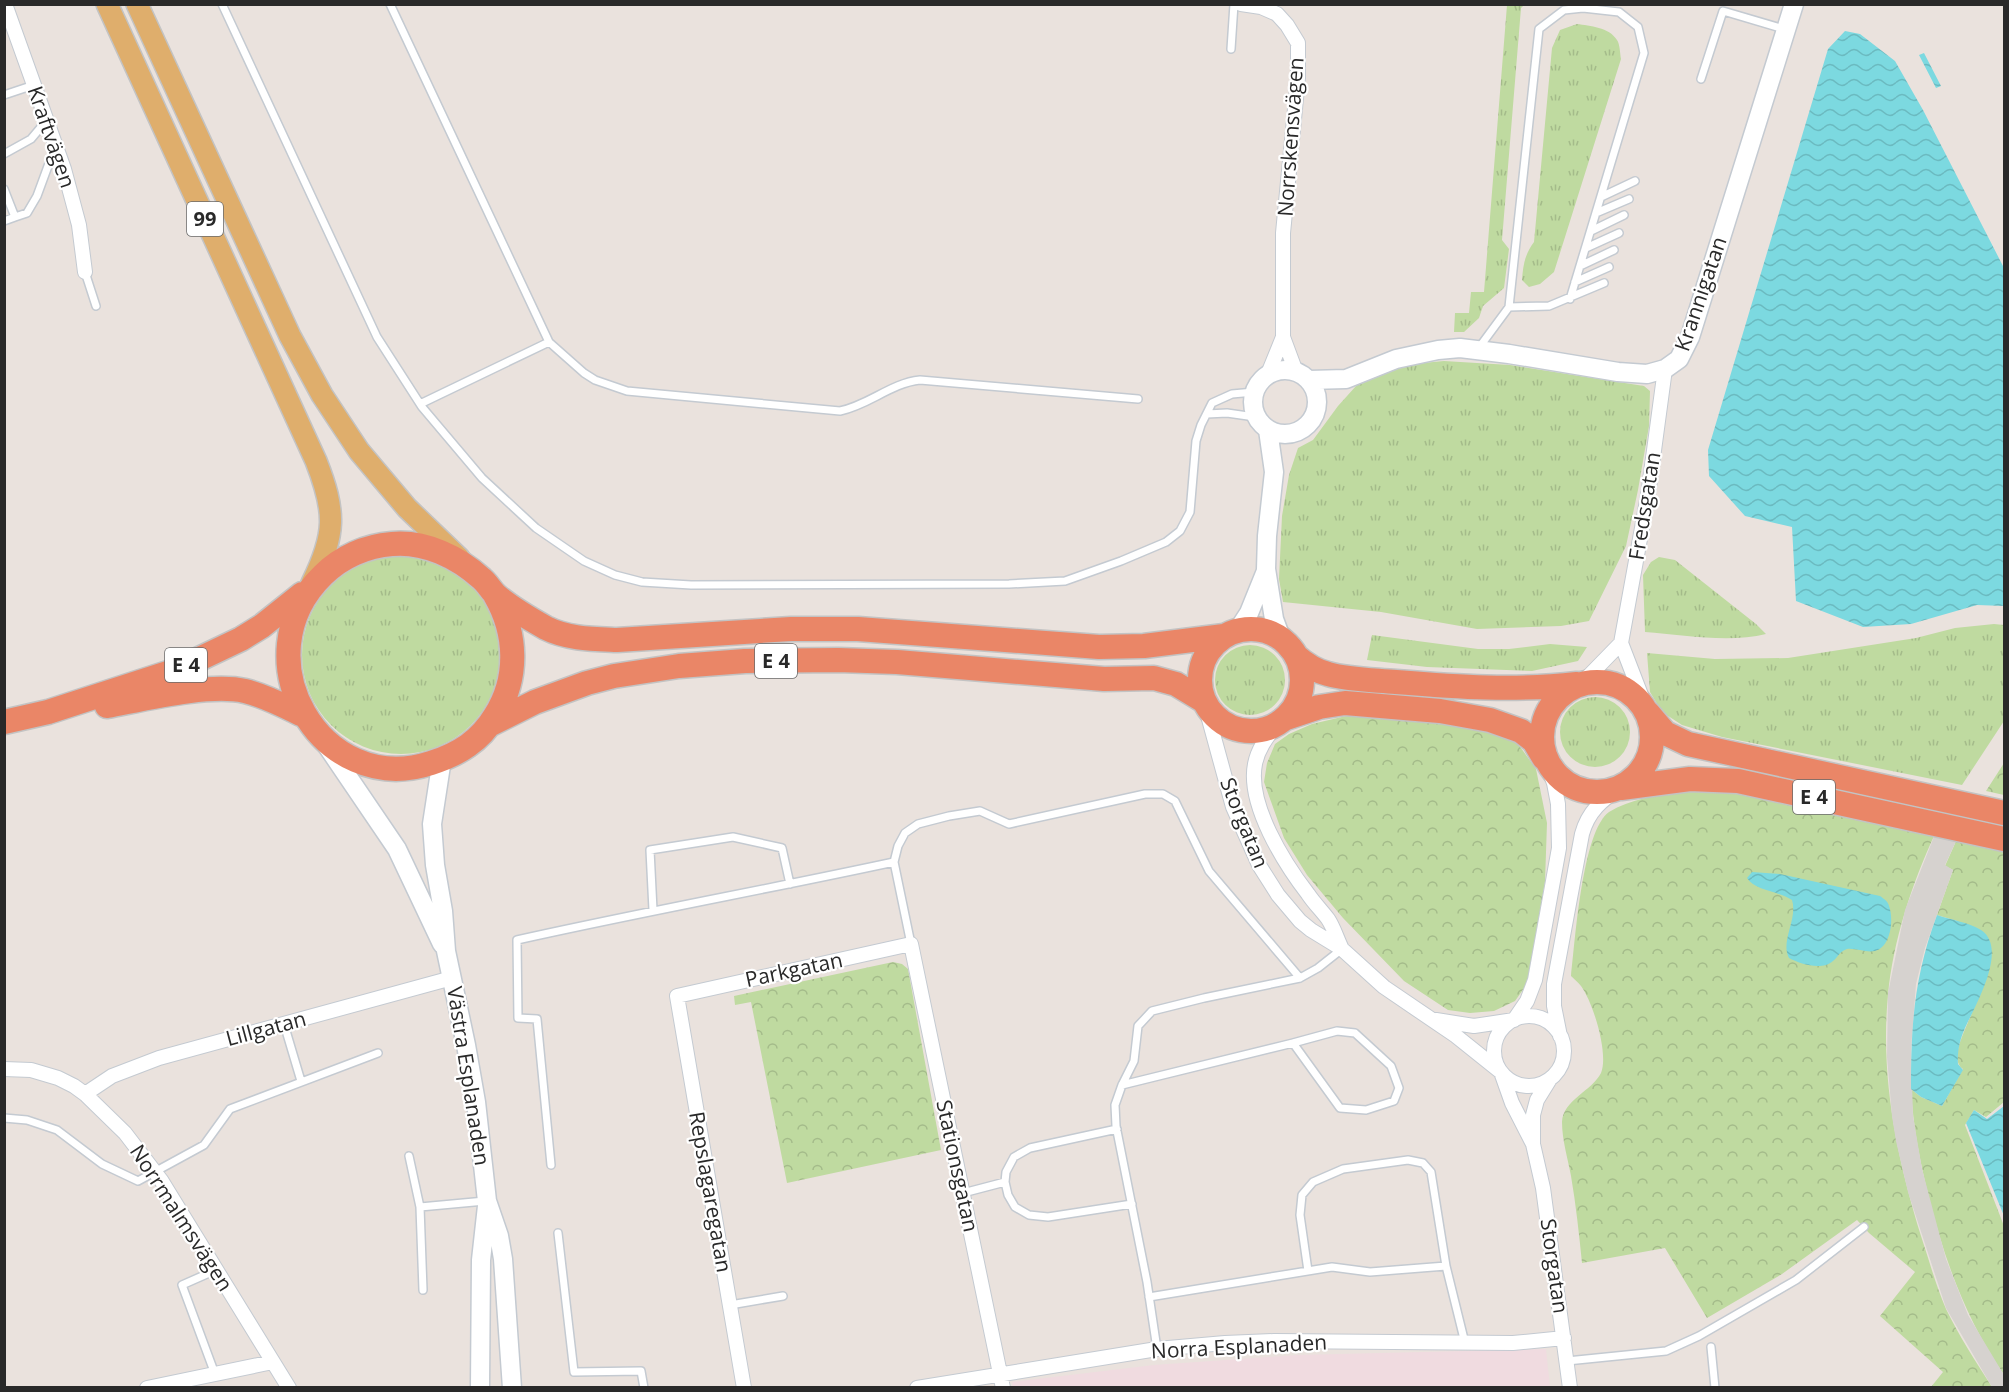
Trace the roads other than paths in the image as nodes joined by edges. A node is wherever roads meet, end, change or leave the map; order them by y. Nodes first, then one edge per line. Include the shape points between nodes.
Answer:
1 (107, 4) edge
2 (137, 4) edge
3 (222, 4) edge
4 (390, 4) edge
5 (1234, 4) edge
6 (1241, 4) edge
7 (1794, 4) edge
8 (5, 5) edge
9 (1786, 30) junction
10 (1231, 49) dead end
11 (1701, 79) dead end
12 (34, 85) junction
13 (4, 96) edge
14 (46, 120) junction
15 (56, 145) junction
16 (4, 154) edge
17 (1635, 181) dead end
18 (4, 189) edge
19 (1601, 197) junction
20 (1629, 199) dead end
21 (1596, 213) junction
22 (1624, 215) dead end
23 (15, 217) junction
24 (4, 221) edge
25 (1591, 231) junction
26 (1619, 233) dead end
27 (1586, 248) junction
28 (1614, 250) dead end
29 (1580, 266) junction
30 (1609, 267) dead end
31 (85, 272) joint
32 (1575, 282) junction
33 (1604, 283) dead end
34 (1570, 299) junction
35 (96, 306) dead end
36 (1509, 307) junction
37 (1283, 337) junction
38 (549, 342) junction
39 (1477, 350) junction
40 (1665, 369) junction
41 (1268, 374) junction
42 (1302, 376) junction
43 (1346, 378) junction
44 (1254, 392) junction
45 (1138, 399) dead end
46 (420, 404) junction
47 (1316, 409) junction
48 (1207, 414) junction
49 (1262, 423) junction
50 (1294, 433) junction
51 (1274, 472) junction
52 (1266, 569) junction
53 (475, 573) junction
54 (309, 589) junction
55 (495, 595) junction
56 (1231, 633) junction
57 (1621, 643) junction
58 (1288, 647) junction
59 (1582, 683) junction
60 (1204, 701) junction
61 (48, 712) junction
62 (1648, 713) junction
63 (1282, 721) junction
64 (4, 722) edge
65 (312, 725) junction
66 (488, 726) junction
67 (442, 759) junction
68 (1546, 762) junction
69 (1621, 788) junction
70 (2004, 813) edge
71 (2004, 839) edge
72 (894, 862) junction
73 (790, 884) junction
74 (653, 910) junction
75 (911, 944) junction
76 (1341, 949) junction
77 (446, 951) junction
78 (452, 978) junction
79 (1300, 978) junction
80 (677, 996) joint
81 (1434, 1020) junction
82 (1514, 1020) junction
83 (284, 1024) junction
84 (1560, 1036) junction
85 (1293, 1043) junction
86 (378, 1053) dead end
87 (4, 1069) edge
88 (1501, 1072) junction
89 (1550, 1079) junction
90 (301, 1081) junction
91 (1122, 1085) junction
92 (85, 1094) junction
93 (4, 1118) edge
94 (1117, 1129) junction
95 (1533, 1144) junction
96 (409, 1156) dead end
97 (551, 1165) dead end
98 (154, 1172) junction
99 (1005, 1182) junction
100 (963, 1193) junction
101 (488, 1201) junction
102 (1132, 1204) junction
103 (420, 1207) junction
104 (1864, 1227) dead end
105 (558, 1233) dead end
106 (1446, 1266) junction
107 (216, 1270) junction
108 (1308, 1271) junction
109 (423, 1290) dead end
110 (783, 1296) dead end
111 (1149, 1297) junction
112 (730, 1305) junction
113 (1564, 1338) junction
114 (1465, 1343) junction
115 (1711, 1347) dead end
116 (1157, 1349) junction
117 (1567, 1361) junction
118 (273, 1362) junction
119 (1000, 1373) junction
120 (215, 1374) junction
121 (147, 1388) edge
122 (289, 1388) edge
123 (480, 1388) edge
124 (513, 1388) edge
125 (644, 1388) edge
126 (744, 1388) edge
127 (917, 1388) edge
128 (1003, 1388) edge
129 (1570, 1388) edge
130 (1715, 1388) edge

1 - 54 main road, 99 via 328,491 332,522 328,544
2 - 53 main road, 99 via 290,336 322,395 359,451 407,508
3 - 46 lane via 377,337
4 - 38 lane
5 - 10 lane
6 - 37 street, Norrskensvägen via 1277,14 1298,43 1284,233
7 - 9 street, Krannigatan
8 - 12 street, Kraftvägen
9 - 11 lane via 1723,11
9 - 40 street, Krannigatan via 1690,337 1679,359
12 - 13 lane
12 - 14 street, Kraftvägen
14 - 15 street, Kraftvägen
14 - 16 lane via 31,140
15 - 23 lane via 37,196 27,213
15 - 31 street, Kraftvägen via 79,225
17 - 19 lane
18 - 23 lane
19 - 21 lane
19 - 36 lane via 1644,53 1638,27 1619,12 1564,10 1539,29
20 - 21 lane
21 - 25 lane
22 - 25 lane
23 - 24 lane
25 - 27 lane
26 - 27 lane
27 - 29 lane
28 - 29 lane
29 - 32 lane
30 - 32 lane
31 - 35 lane
32 - 34 lane
33 - 34 lane
34 - 36 lane via 1549,306
36 - 39 lane
37 - 41 street
37 - 42 street
38 - 45 lane via 595,380 627,391 658,395 840,411 902,383 920,380
38 - 46 lane
39 - 40 street, Krannigatan via 1618,372 1647,374
39 - 43 street, Krannigatan via 1460,348 1418,354
40 - 57 street, Fredsgatan via 1648,495
41 - 42 street via 1278,370
41 - 44 street
42 - 43 street, Krannigatan
42 - 47 street via 1316,394
43 - 47 street, Krannigatan
44 - 48 lane via 1220,399
44 - 49 street via 1252,400
46 - 48 lane via 482,478 536,528 584,561 642,582 692,585 1065,581 1157,546 1180,531 1190,513 1196,441
47 - 50 street via 1309,424
48 - 49 lane via 1227,413
49 - 50 street via 1276,434
49 - 51 street
50 - 51 street
51 - 52 street
52 - 56 street via 1249,613
52 - 58 street via 1274,619
53 - 54 highway, E 4 via 443,552 394,543 351,554
53 - 55 highway, E 4
54 - 61 highway, E 4 via 241,639 174,670
54 - 65 highway, E 4 via 296,611 287,659 296,696
55 - 56 highway, E 4 via 548,629 593,639 858,629 1099,647 1144,646
55 - 66 highway, E 4 via 510,632 512,662 504,700
56 - 58 highway, E 4 via 1261,629
56 - 60 highway via 1212,645 1203,660 1199,681
57 - 59 street
57 - 62 street
58 - 59 highway, E 4 via 1306,664 1327,674 1354,678 1496,689
58 - 63 highway via 1301,670 1301,689 1295,705
59 - 62 highway, E 4 via 1616,686 1634,697
59 - 68 highway via 1563,693 1547,714 1542,738
60 - 63 highway, E 4 via 1218,719 1234,728 1256,731
60 - 66 highway, E 4 via 1181,686 1154,678 1104,679 897,662 745,661 614,676 535,702
60 - 76 street, Storgatan via 1233,807 1259,866 1300,921
61 - 64 highway, E 4
61 - 65 highway, E 4 via 228,689 255,695
62 - 69 highway via 1650,755 1638,775
62 - 70 highway, E 4 via 1665,733 1694,746
63 - 68 highway, E 4 via 1319,707 1345,703 1440,711 1490,720 1521,731 1534,741
63 - 76 street, Storgatan via 1260,749 1254,765 1259,804 1280,851 1298,882 1329,920
65 - 67 highway, E 4 via 350,756 382,767 401,769
65 - 77 street, Västra Esplanaden via 397,849
66 - 67 highway, E 4 via 463,750
67 - 77 street, Västra Esplanaden via 432,835
68 - 69 highway, E 4 via 1563,780 1580,789 1600,792
68 - 82 street via 1558,804 1559,848 1535,980
69 - 71 highway, E 4 via 1690,779 1738,781
69 - 84 street via 1596,806 1582,834 1554,984
72 - 73 lane
72 - 75 lane
72 - 79 lane via 905,833 918,824 949,816 980,811 1009,824 1145,794 1163,794 1174,801 1209,870
73 - 74 lane
73 - 74 lane via 782,848 733,837 650,850
74 - 97 lane via 517,940 518,1018 537,1019
75 - 80 street, Parkgatan
75 - 100 street, Stationsgatan
76 - 79 lane
76 - 81 street, Storgatan via 1384,987
77 - 78 street, Västra Esplanaden
78 - 83 street, Lillgatan
78 - 101 street, Västra Esplanaden via 476,1102
79 - 91 lane via 1152,1011 1138,1026 1134,1061
80 - 112 street, Repslagaregatan
81 - 82 street, Storgatan via 1474,1026
81 - 88 street, Storgatan
82 - 84 street, Storgatan via 1540,1018
82 - 88 street, Storgatan via 1496,1040 1495,1060
83 - 90 lane
83 - 92 street, Lillgatan via 159,1058 112,1076
84 - 89 street, Storgatan via 1564,1049 1562,1063
85 - 85 lane via 1340,1108 1366,1110 1394,1101 1399,1088 1391,1066 1355,1033 1337,1030
85 - 91 lane
86 - 90 lane
87 - 92 street, Norrmalmsvägen via 31,1070 58,1078
88 - 89 street, Storgatan via 1524,1086
88 - 95 street, Storgatan
89 - 95 street, Storgatan via 1533,1115
90 - 98 lane via 230,1109 204,1145
91 - 94 lane via 1115,1105
92 - 98 street, Norrmalmsvägen via 125,1133
93 - 98 lane via 27,1120 57,1130 102,1164 138,1181
94 - 99 lane via 1030,1148 1014,1157
94 - 102 lane
95 - 113 street, Storgatan
96 - 103 lane
98 - 107 street, Norrmalmsvägen
99 - 100 lane
99 - 102 lane via 1015,1207 1029,1215 1048,1217
100 - 119 street, Stationsgatan
101 - 103 lane
101 - 123 street, Västra Esplanaden via 481,1260
101 - 124 street, Västra Esplanaden via 504,1259
102 - 111 lane
103 - 109 lane
104 - 117 lane via 1770,1297 1666,1351
105 - 125 lane via 574,1372 641,1371
106 - 108 lane via 1370,1272 1332,1267
106 - 108 lane via 1431,1172 1423,1163 1408,1160 1343,1168 1313,1182 1302,1195 1299,1215
106 - 114 lane
107 - 118 street, Norrmalmsvägen
107 - 120 lane via 182,1285
108 - 111 lane
110 - 112 lane
111 - 116 lane
112 - 126 street, Repslagaregatan
113 - 114 street, Norra Esplanaden
113 - 117 street, Storgatan
114 - 116 street, Norra Esplanaden via 1274,1341
115 - 130 lane
116 - 119 street, Norra Esplanaden
117 - 129 street, Storgatan
118 - 120 street
118 - 122 street, Norrmalmsvägen
119 - 127 street, Norra Esplanaden
119 - 128 street, Stationsgatan
120 - 121 street

